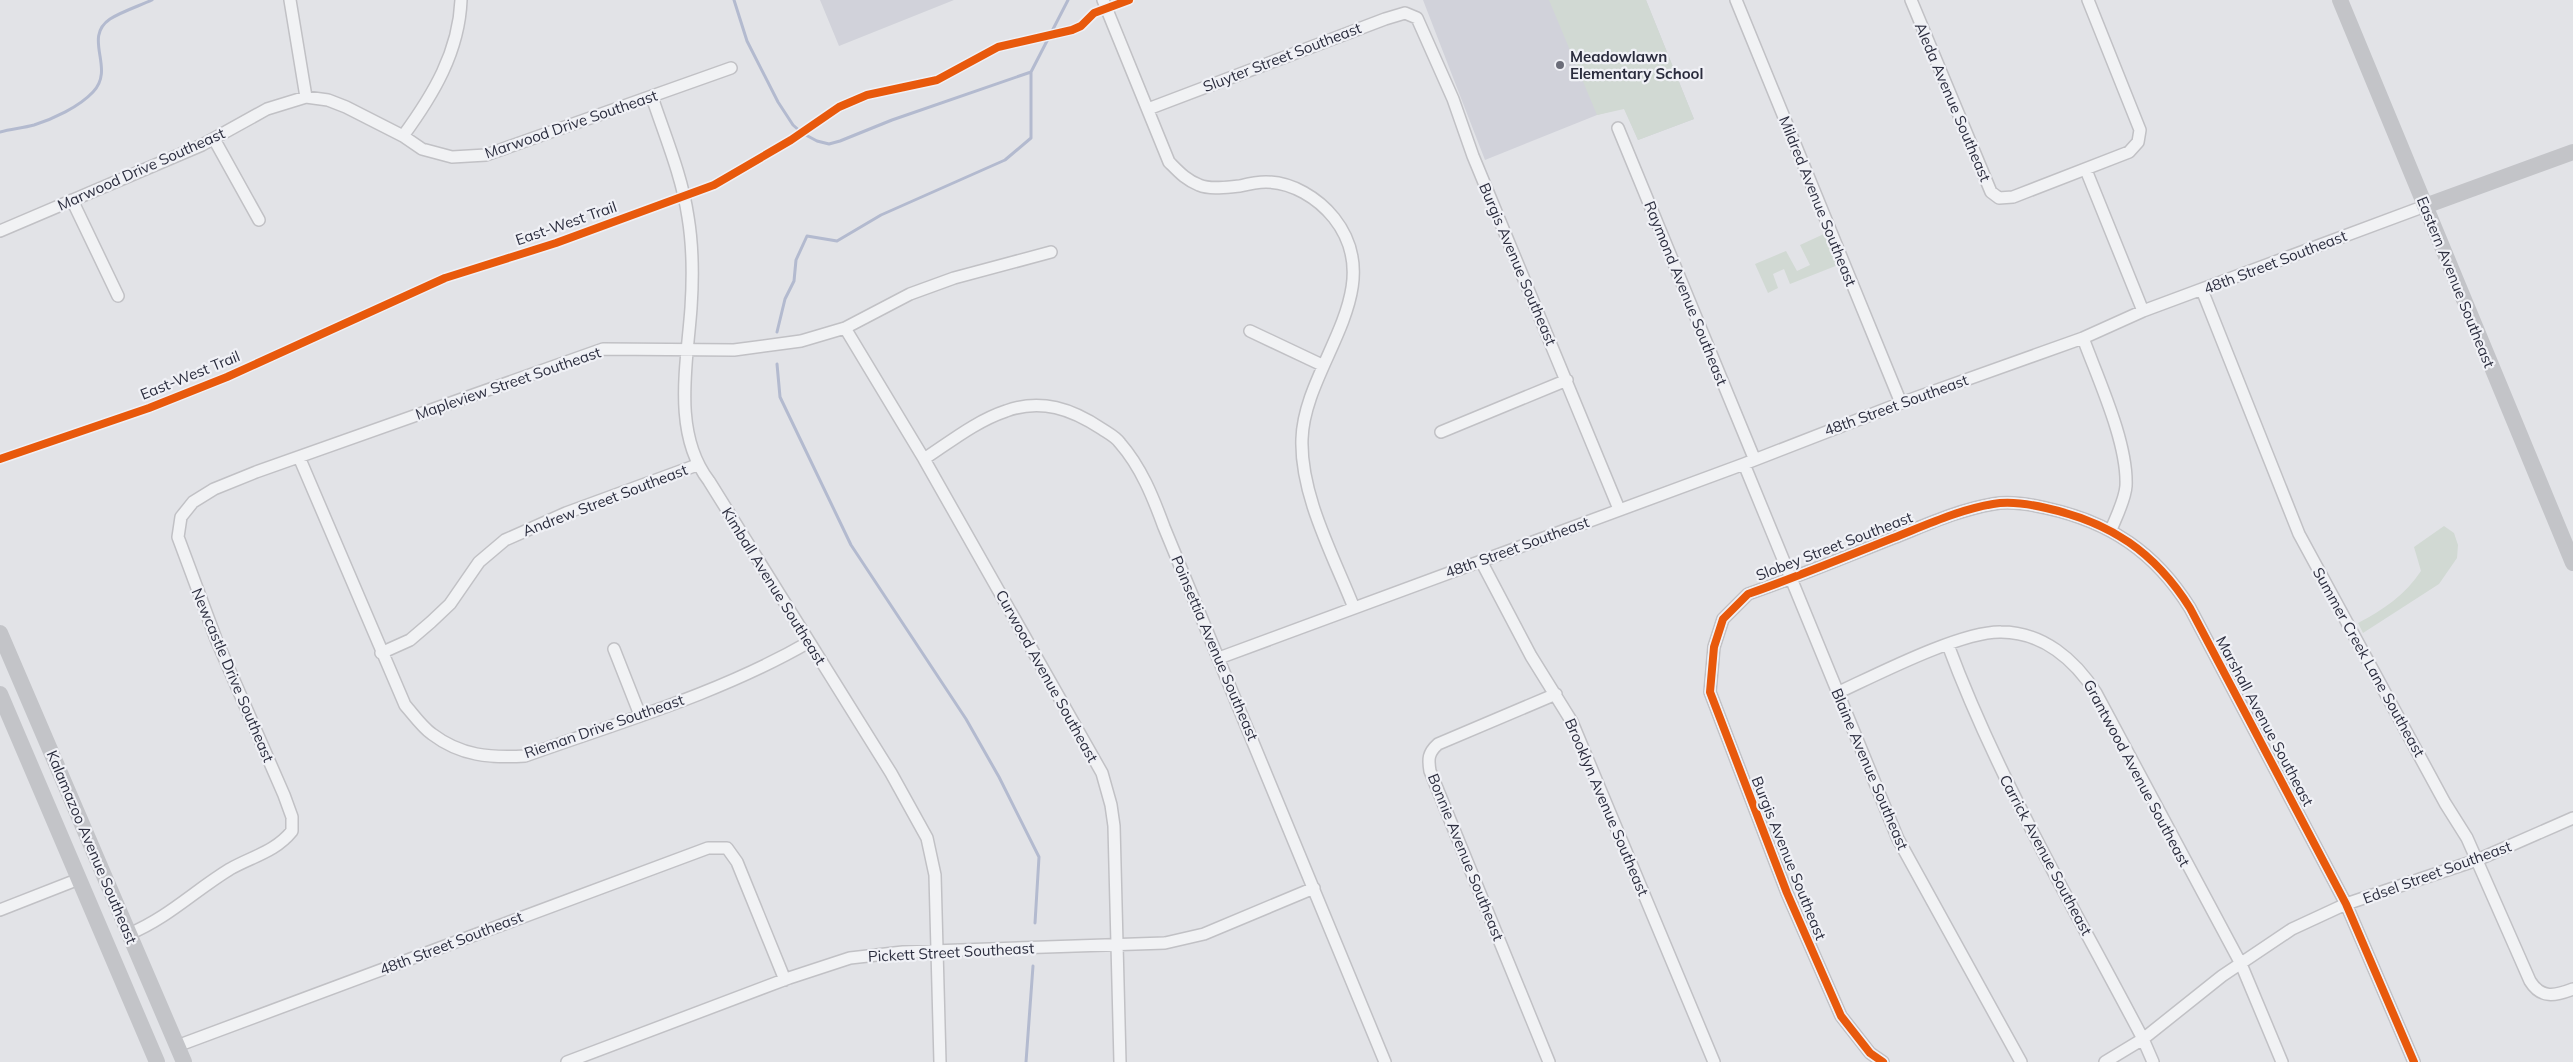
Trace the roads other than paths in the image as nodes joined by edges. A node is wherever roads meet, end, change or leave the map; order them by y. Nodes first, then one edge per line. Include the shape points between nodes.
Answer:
1 (290, 0) edge
2 (461, 0) edge
3 (1103, 0) edge
4 (1736, 0) edge
5 (1911, 0) edge
6 (2088, 0) edge
7 (2340, 0) edge
8 (1418, 18) joint
9 (731, 68) dead end
10 (652, 96) junction
11 (306, 97) junction
12 (1148, 109) junction
13 (1618, 128) dead end
14 (403, 136) junction
15 (214, 139) junction
16 (2573, 152) edge
17 (2086, 170) junction
18 (72, 200) junction
19 (2425, 206) junction
20 (258, 220) dead end
21 (0, 231) edge
22 (1051, 252) dead end
23 (2202, 290) junction
24 (118, 296) dead end
25 (2143, 311) junction
26 (846, 328) junction
27 (1250, 331) dead end
28 (2083, 338) junction
29 (686, 348) junction
30 (1322, 365) junction
31 (1567, 380) junction
32 (1900, 403) junction
33 (1441, 432) dead end
34 (299, 457) junction
35 (924, 459) junction
36 (1749, 461) junction
37 (696, 465) junction
38 (1991, 504) joint
39 (1619, 510) junction
40 (181, 517) joint
41 (2111, 530) junction
42 (1481, 561) junction
43 (2573, 563) edge
44 (1791, 579) junction
45 (1354, 608) junction
46 (0, 633) edge
47 (809, 642) junction
48 (1948, 645) junction
49 (1714, 647) joint
50 (614, 649) dead end
51 (381, 652) junction
52 (1219, 658) junction
53 (1837, 693) junction
54 (0, 694) edge
55 (1556, 694) junction
56 (640, 715) junction
57 (4, 718) edge
58 (74, 806) junction
59 (2573, 818) edge
60 (69, 856) junction
61 (2477, 860) junction
62 (79, 879) junction
63 (1314, 888) junction
64 (2346, 904) junction
65 (0, 910) edge
66 (129, 934) junction
67 (1118, 946) junction
68 (937, 950) junction
69 (2241, 964) junction
70 (785, 980) junction
71 (2573, 989) edge
72 (2143, 1039) junction
73 (177, 1046) junction
74 (157, 1062) edge
75 (184, 1062) edge
76 (567, 1062) edge
77 (940, 1062) edge
78 (1120, 1062) edge
79 (1385, 1062) edge
80 (1550, 1062) edge
81 (1714, 1062) edge
82 (1883, 1062) edge
83 (2021, 1062) edge
84 (2105, 1062) edge
85 (2153, 1062) edge
86 (2282, 1062) edge
87 (2414, 1062) edge

1 - 11 street
2 - 14 street via 448,60 427,103
3 - 12 street
4 - 32 street, Mildred Avenue Southeast
5 - 17 street, Aleda Avenue Southeast via 1991,192 1999,198 2013,198
6 - 17 street via 2140,130 2138,142 2129,152
7 - 19 main road, Eastern Avenue Southeast
8 - 12 street, Sluyter Street Southeast via 1405,13 1385,19
8 - 31 street, Burgis Avenue Southeast via 1453,99 1472,156
9 - 10 street, Marwood Drive Southeast
10 - 14 street, Marwood Drive Southeast via 486,155 452,157 422,149
10 - 29 street, Kimball Avenue Southeast via 680,180 688,216 692,262
11 - 14 street, Marwood Drive Southeast via 346,107
11 - 15 street, Marwood Drive Southeast via 267,108
12 - 30 street via 1170,162 1185,178 1201,186 1224,188 1267,182 1298,189 1335,219 1353,258 1352,294 1337,336
13 - 36 street, Raymond Avenue Southeast
15 - 18 street, Marwood Drive Southeast
15 - 20 street
16 - 19 main road, 48th Street Southeast
17 - 25 street
18 - 21 street, Marwood Drive Southeast
18 - 24 street
19 - 23 street, 48th Street Southeast
19 - 43 main road, Eastern Avenue Southeast
22 - 26 street, Mapleview Street Southeast via 954,278 910,294
23 - 25 street, 48th Street Southeast
23 - 61 street, Summer Creek Lane Southeast via 2300,534
25 - 28 street, 48th Street Southeast
26 - 29 street, Mapleview Street Southeast via 767,347 734,350
26 - 35 street, Curwood Avenue Southeast
27 - 30 street
28 - 32 street, 48th Street Southeast
28 - 41 street via 2116,427 2124,460 2126,488
29 - 34 street, Mapleview Street Southeast via 604,349
29 - 37 street, Kimball Avenue Southeast via 684,387
30 - 45 street via 1302,437 1303,470
31 - 33 street
31 - 39 street, Burgis Avenue Southeast
32 - 36 street, 48th Street Southeast
34 - 40 street, Mapleview Street Southeast via 214,489 193,502
34 - 51 street, Rieman Drive Southeast
35 - 52 street, Poinsettia Avenue Southeast via 988,418 1007,410 1045,405 1066,409 1087,419 1119,441 1151,492
35 - 67 street, Curwood Avenue Southeast via 1102,773 1114,826
36 - 39 street, 48th Street Southeast
36 - 44 street, Blaine Avenue Southeast
37 - 47 street, Kimball Avenue Southeast
37 - 51 street, Andrew Street Southeast via 566,512 505,540 479,562 450,604 431,622 410,640
38 - 41 street, Marshall Avenue Southeast via 2027,504 2066,512
38 - 44 street, Slobey Street Southeast via 1955,513
39 - 42 street, 48th Street Southeast
40 - 66 street, Newcastle Drive Southeast via 178,537 182,553 284,795 292,817 292,831 271,851 231,868 170,913
41 - 64 street, Marshall Avenue Southeast via 2150,558 2173,582 2190,608
42 - 45 street, 48th Street Southeast
42 - 55 street, Brooklyn Avenue Southeast via 1531,656
44 - 49 street, Slobey Street Southeast via 1748,594 1723,618
44 - 53 street, Blaine Avenue Southeast
45 - 52 street, 48th Street Southeast
46 - 58 main road, Kalamazoo Avenue Southeast
47 - 56 street, Rieman Drive Southeast via 775,662
47 - 68 street, Kimball Avenue Southeast via 891,773 927,838 935,875
48 - 53 street, Grantwood Avenue Southeast
48 - 69 street, Grantwood Avenue Southeast via 2001,632 2026,636 2068,657 2083,672
48 - 72 street, Carrick Avenue Southeast via 2001,773
49 - 82 street, Burgis Avenue Southeast via 1710,692 1787,893 1841,1016 1870,1053
50 - 56 street
51 - 56 street, Rieman Drive Southeast via 405,705 431,734 460,750 493,758 525,756
52 - 63 street, Poinsettia Avenue Southeast
53 - 83 street, Blaine Avenue Southeast via 1898,838
54 - 57 main road, Kalamazoo Avenue Southeast
55 - 80 street, Bonnie Avenue Southeast via 1438,744 1430,751 1428,759 1430,771
55 - 81 street, Brooklyn Avenue Southeast via 1572,722
57 - 58 main road via 22,720 32,727 59,791
57 - 60 main road, Kalamazoo Avenue Southeast
58 - 66 main road, Kalamazoo Avenue Southeast
59 - 61 street, Edsel Street Southeast
60 - 62 main road, Kalamazoo Avenue Southeast
60 - 66 main road via 78,862 108,926
61 - 64 street, Edsel Street Southeast
61 - 71 street, Summer Creek Lane Southeast via 2535,990 2548,996
62 - 65 street
62 - 74 main road, Kalamazoo Avenue Southeast
63 - 67 street, Pickett Street Southeast via 1204,934 1165,943
63 - 79 street, Poinsettia Avenue Southeast
64 - 69 street, Edsel Street Southeast via 2292,928
64 - 87 street, Marshall Avenue Southeast
66 - 73 main road, Kalamazoo Avenue Southeast
67 - 68 street, Pickett Street Southeast
67 - 78 street, Curwood Avenue Southeast
68 - 70 street, Pickett Street Southeast via 850,958
68 - 77 street, Kimball Avenue Southeast
69 - 72 street, Edsel Street Southeast
69 - 86 street, Grantwood Avenue Southeast
70 - 73 street, 48th Street Southeast via 737,862 727,848 696,851
70 - 76 street, Pickett Street Southeast
72 - 84 street, Edsel Street Southeast
72 - 85 street, Carrick Avenue Southeast
73 - 75 main road, Kalamazoo Avenue Southeast

